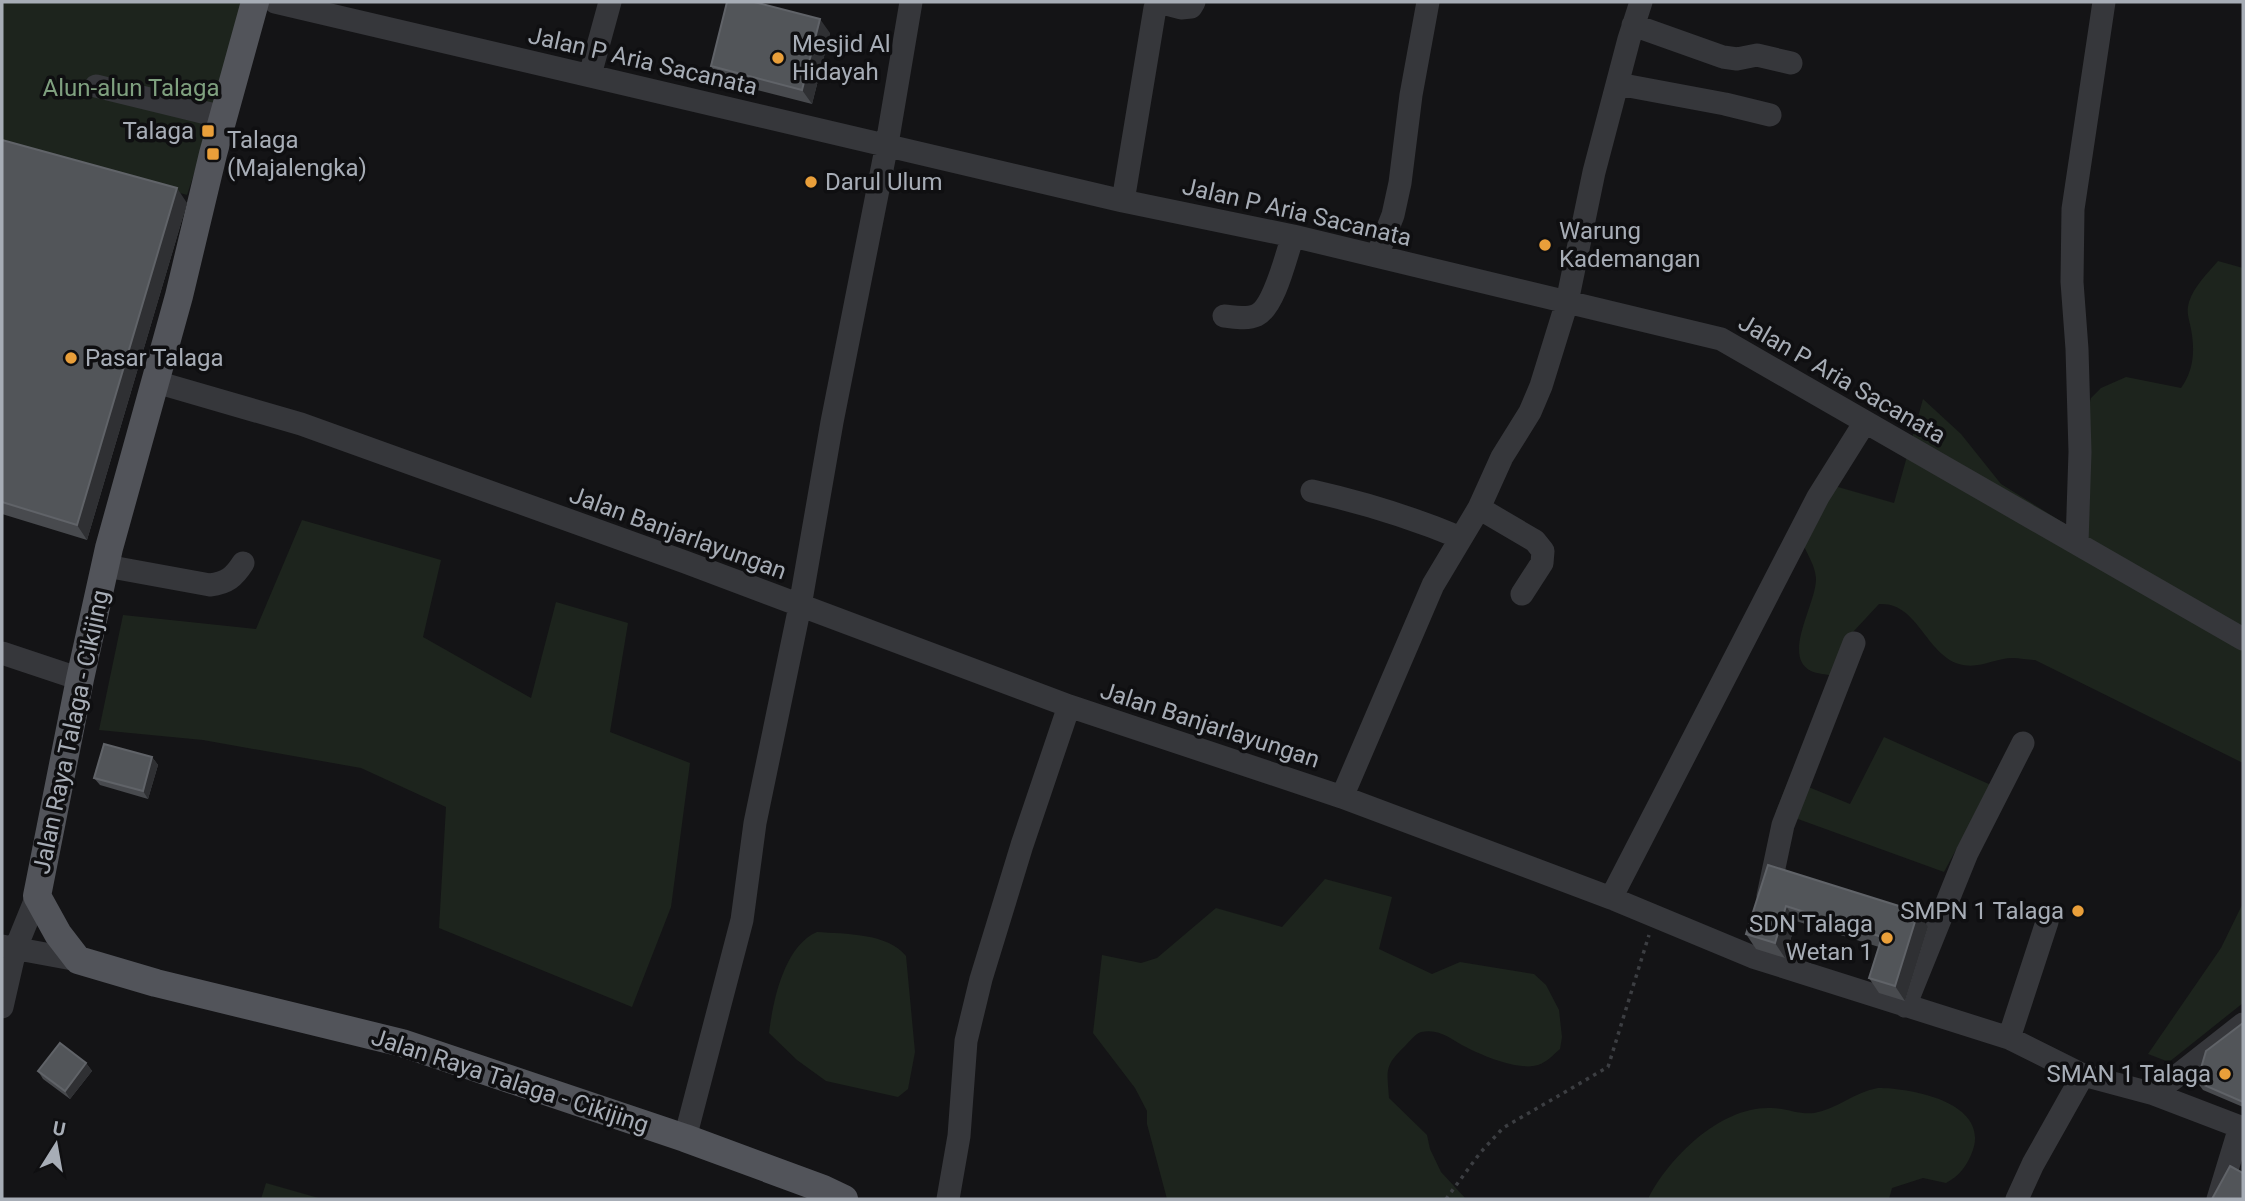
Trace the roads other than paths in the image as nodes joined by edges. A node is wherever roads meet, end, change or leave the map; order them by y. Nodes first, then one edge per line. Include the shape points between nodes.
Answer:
1 (255, 2) edge
2 (275, 2) edge
3 (610, 2) edge
4 (911, 2) edge
5 (1194, 2) edge
6 (1427, 2) edge
7 (1641, 2) edge
8 (2104, 2) edge
9 (1633, 25) junction
10 (1791, 63) dead end
11 (590, 75) junction
12 (1618, 84) junction
13 (96, 86) dead end
14 (1770, 115) dead end
15 (223, 117) junction
16 (887, 144) junction
17 (1123, 201) junction
18 (1293, 236) junction
19 (1377, 256) junction
20 (1567, 302) junction
21 (1224, 316) dead end
22 (156, 382) junction
23 (1864, 422) junction
24 (1312, 491) dead end
25 (1479, 508) junction
26 (1461, 538) junction
27 (2077, 543) junction
28 (243, 563) dead end
29 (106, 566) junction
30 (1522, 594) dead end
31 (800, 606) junction
32 (2243, 639) edge
33 (1854, 643) dead end
34 (2, 653) edge
35 (80, 679) junction
36 (1069, 706) junction
37 (2023, 743) dead end
38 (1342, 797) junction
39 (37, 896) junction
40 (1611, 898) junction
41 (2047, 922) dead end
42 (1758, 939) junction
43 (8, 948) edge
44 (78, 960) junction
45 (1905, 1006) junction
46 (2, 1007) edge
47 (2243, 1024) edge
48 (2009, 1038) junction
49 (2083, 1075) junction
50 (2154, 1094) junction
51 (2242, 1128) edge
52 (685, 1138) junction
53 (844, 1199) edge
54 (948, 1199) edge
55 (2017, 1199) edge
56 (2218, 1199) edge

1 - 15 main road, Jalan Raya Talaga - Cikijing
2 - 11 street, Jalan P Aria Sacanata
3 - 11 street
4 - 16 street
5 - 17 street via 1186,8 1162,3 1155,8
6 - 19 street via 1400,183
7 - 9 street
8 - 27 street via 2073,209 2080,452
9 - 10 street via 1723,57 1757,55
9 - 12 street
11 - 16 street, Jalan P Aria Sacanata
12 - 14 street
12 - 20 street
13 - 15 street
15 - 22 main road, Jalan Raya Talaga - Cikijing
16 - 17 street, Jalan P Aria Sacanata
16 - 31 street
17 - 18 street, Jalan P Aria Sacanata
18 - 19 street, Jalan P Aria Sacanata
18 - 21 street via 1274,292 1259,314
19 - 20 street, Jalan P Aria Sacanata
20 - 23 street, Jalan P Aria Sacanata via 1721,339
20 - 25 street via 1530,412 1502,457
22 - 29 main road, Jalan Raya Talaga - Cikijing
22 - 31 street, Jalan Banjarlayungan via 301,424
23 - 27 street, Jalan P Aria Sacanata
23 - 40 street via 1818,497
24 - 26 street via 1411,517
25 - 26 street
25 - 30 street via 1535,541 1543,551 1542,563
26 - 38 street via 1427,597
27 - 32 street, Jalan P Aria Sacanata
28 - 29 street via 234,577 210,585
29 - 35 main road, Jalan Raya Talaga - Cikijing
31 - 36 street, Jalan Banjarlayungan
31 - 52 street via 755,823 742,920
33 - 42 street via 1783,825
34 - 35 street
35 - 39 main road, Jalan Raya Talaga - Cikijing
36 - 38 street, Jalan Banjarlayungan
36 - 54 street via 981,979 966,1041 959,1136
37 - 45 street via 1967,853
38 - 40 street, Jalan Banjarlayungan
39 - 43 street
39 - 44 main road, Jalan Raya Talaga - Cikijing
40 - 42 street, Jalan Banjarlayungan via 1655,916
41 - 48 street
42 - 45 street, Jalan Banjarlayungan
43 - 44 street
43 - 46 street
44 - 52 main road, Jalan Raya Talaga - Cikijing via 402,1043
45 - 48 street, Jalan Banjarlayungan
47 - 50 street
48 - 49 street, Jalan Banjarlayungan
49 - 50 street, Jalan Banjarlayungan
49 - 55 street
50 - 51 street, Jalan Banjarlayungan
51 - 56 street
52 - 53 main road, Jalan Raya Talaga - Cikijing

